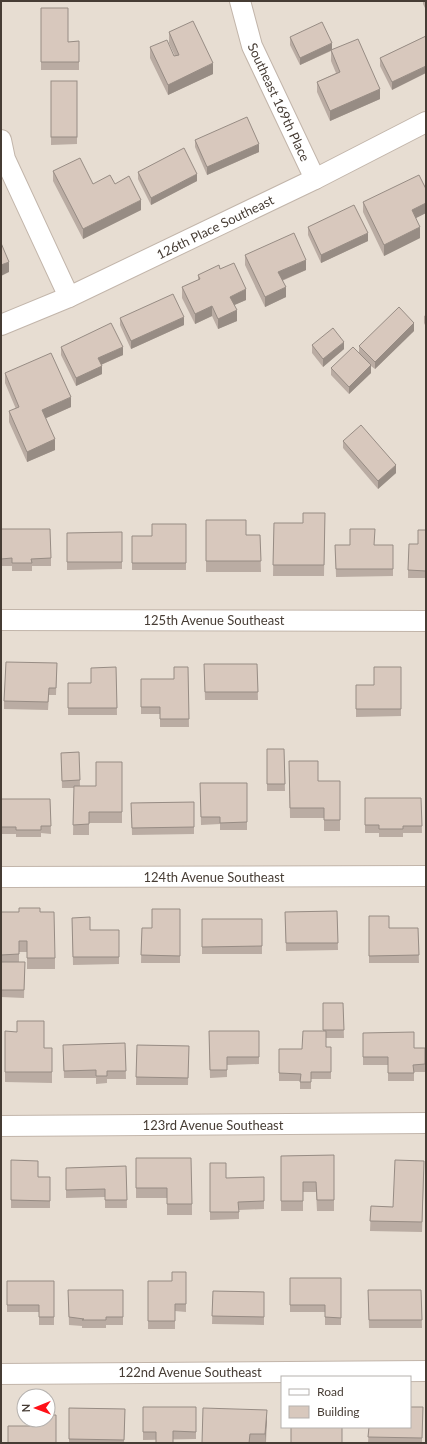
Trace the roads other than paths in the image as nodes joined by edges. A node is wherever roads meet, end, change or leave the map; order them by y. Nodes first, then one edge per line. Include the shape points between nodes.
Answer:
1 (240, 1) edge
2 (426, 122) edge
3 (1, 140) edge
4 (315, 179) junction
5 (69, 297) junction
6 (1, 325) edge
7 (1, 620) edge
8 (426, 621) edge
9 (426, 876) edge
10 (1, 877) edge
11 (426, 1123) edge
12 (1, 1126) edge
13 (426, 1371) edge
14 (1, 1374) edge

1 - 4 street, Southeast 169th Place via 252,46
2 - 4 street, 126th Place Southeast
3 - 5 street via 5,159
4 - 5 street, 126th Place Southeast
5 - 6 street, 126th Place Southeast
7 - 8 street, 125th Avenue Southeast
9 - 10 street, 124th Avenue Southeast
11 - 12 street, 123rd Avenue Southeast
13 - 14 street, 122nd Avenue Southeast

